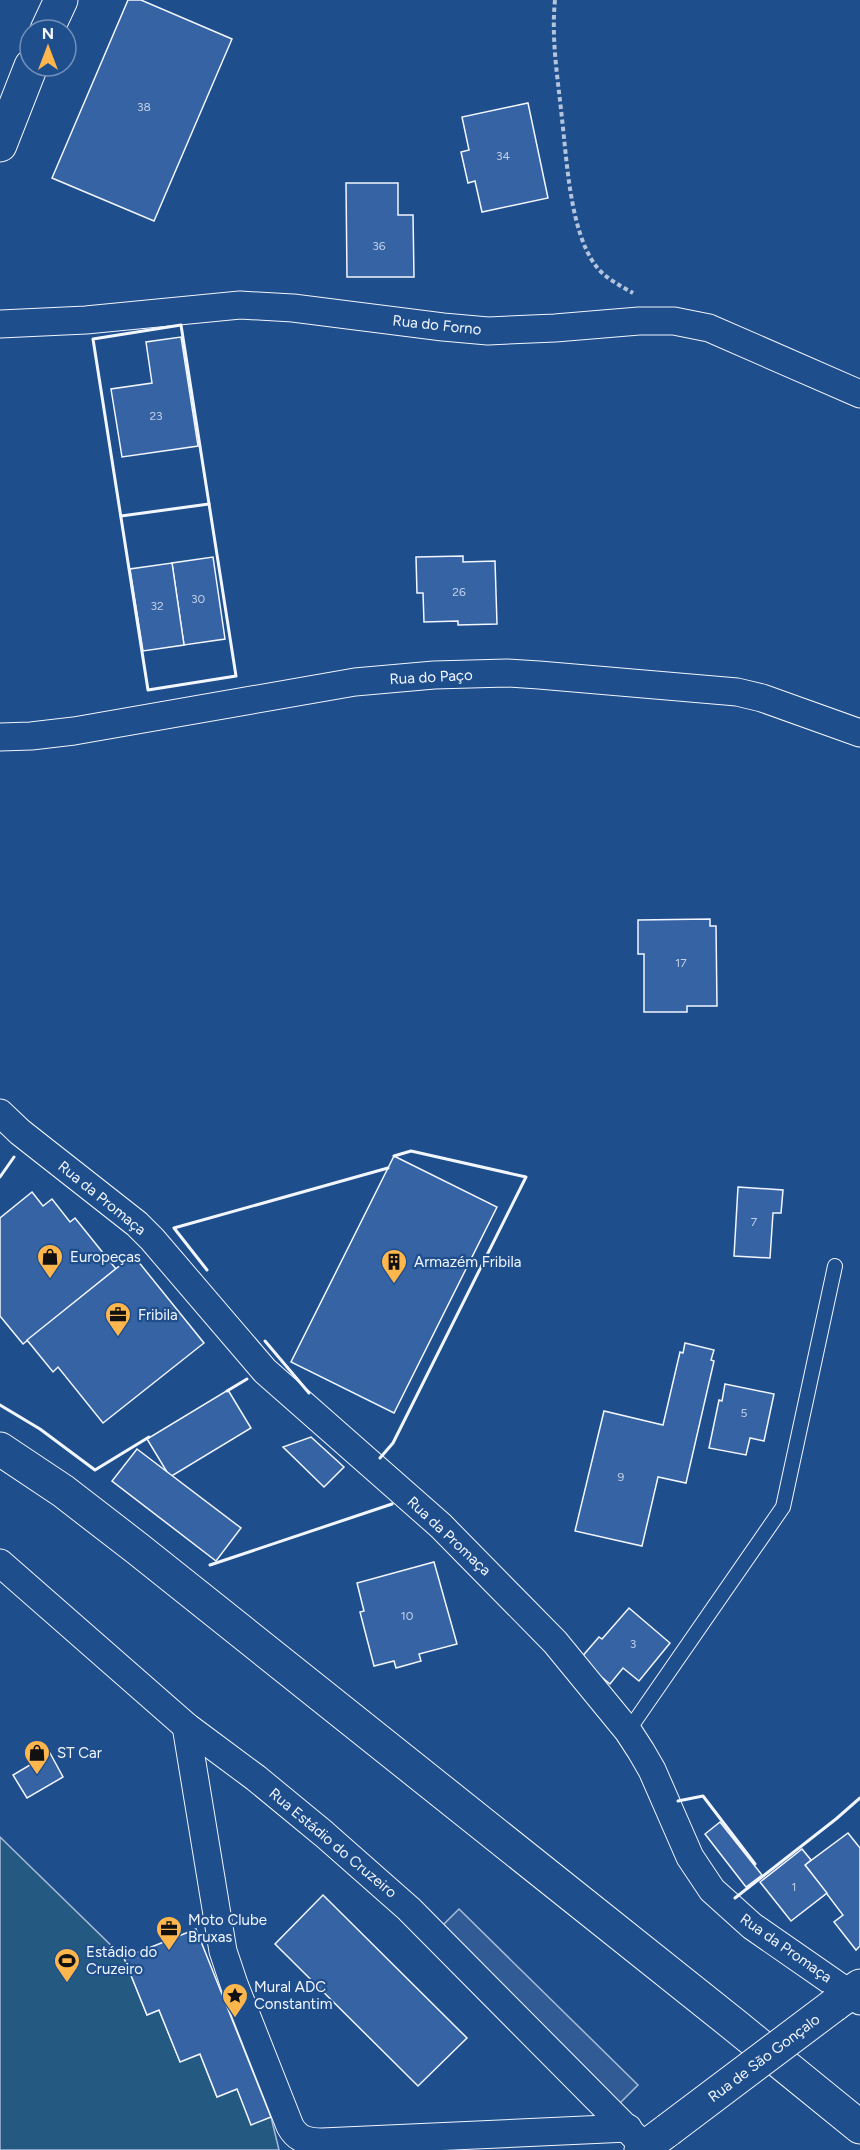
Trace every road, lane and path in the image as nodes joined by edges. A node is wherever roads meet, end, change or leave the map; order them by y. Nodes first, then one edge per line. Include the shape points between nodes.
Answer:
1 (61, 0) edge
2 (555, 0) edge
3 (53, 18) edge
4 (26, 78) edge
5 (0, 145) edge
6 (635, 294) dead end
7 (0, 324) edge
8 (860, 394) edge
9 (860, 733) edge
10 (0, 737) edge
11 (0, 1113) edge
12 (836, 1266) dead end
13 (0, 1449) edge
14 (0, 1563) edge
15 (186, 1726) junction
16 (628, 1731) junction
17 (851, 1996) edge
18 (860, 2127) edge
19 (646, 2141) edge

1 - 3 main road
2 - 6 path via 556,70 570,186 582,236 596,267
4 - 5 main road
7 - 8 street, Rua do Forno via 240,305 488,331 680,321 735,338
9 - 10 street, Rua do Paço via 737,692 507,673 355,682 74,731
11 - 16 street, Rua da Promaça via 153,1239 265,1371 487,1571 555,1642
12 - 16 lane via 783,1507
13 - 18 main road via 138,1549
14 - 15 street, Rua Estádio do Cruzeiro
15 - 19 street, Rua Estádio do Cruzeiro via 299,1813 410,1909
15 - 19 street via 226,1962 296,2136 321,2142
16 - 17 street, Rua da Promaça via 652,1770 690,1857 712,1890 752,1926
17 - 19 main road, Rua de São Gonçalo, bridge

